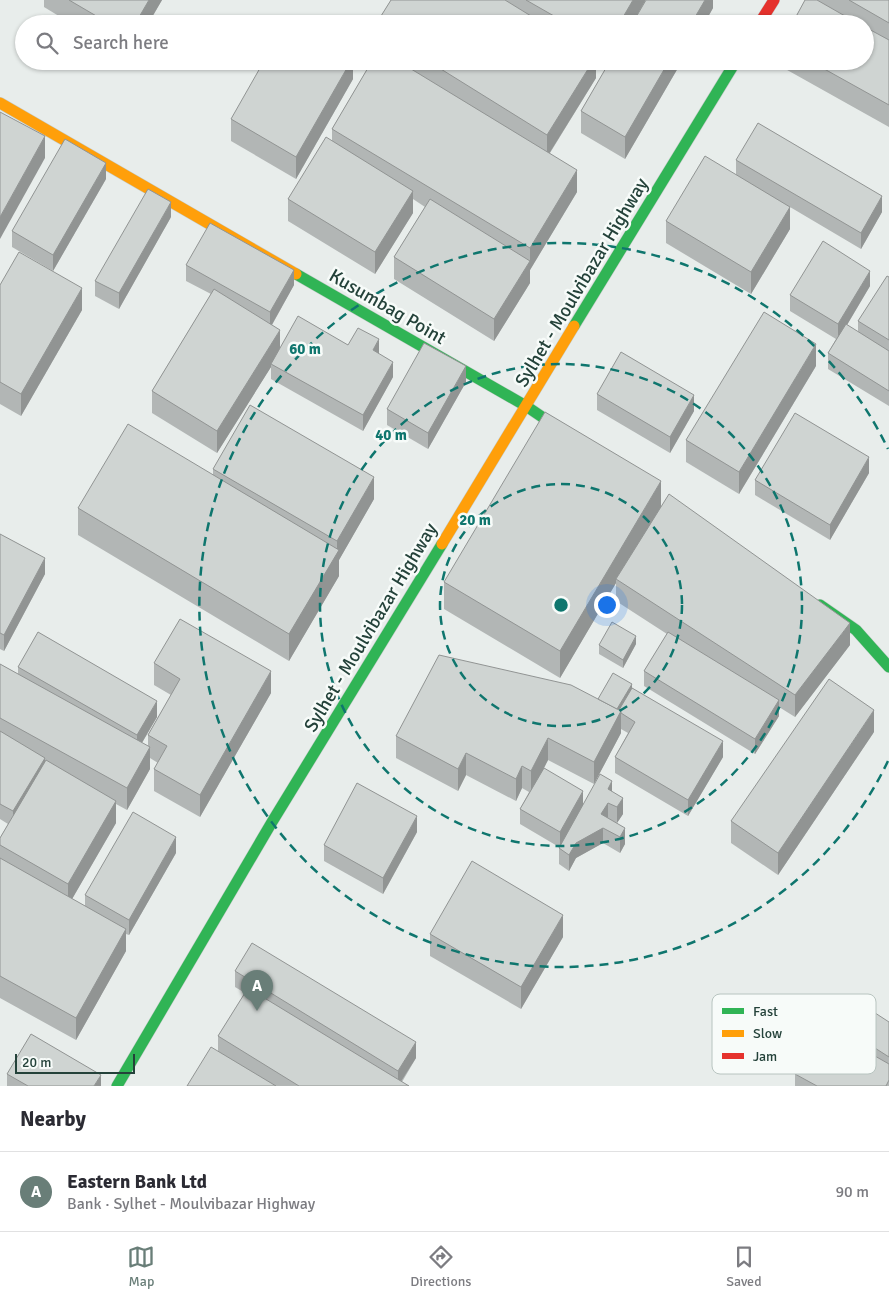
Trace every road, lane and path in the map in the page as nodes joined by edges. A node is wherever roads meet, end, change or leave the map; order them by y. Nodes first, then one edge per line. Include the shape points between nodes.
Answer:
1 (774, 0) edge
2 (765, 15) edge
3 (731, 70) edge
4 (0, 103) edge
5 (526, 406) junction
6 (584, 445) edge
7 (806, 596) edge
8 (889, 667) edge
9 (117, 1086) edge

1 - 2 main road
3 - 5 main road, Sylhet - Moulvibazar Highway
4 - 5 main road, Kusumbag Point
5 - 6 main road, Kusumbag Point
5 - 9 main road, Sylhet - Moulvibazar Highway via 272,822
7 - 8 main road via 856,630

